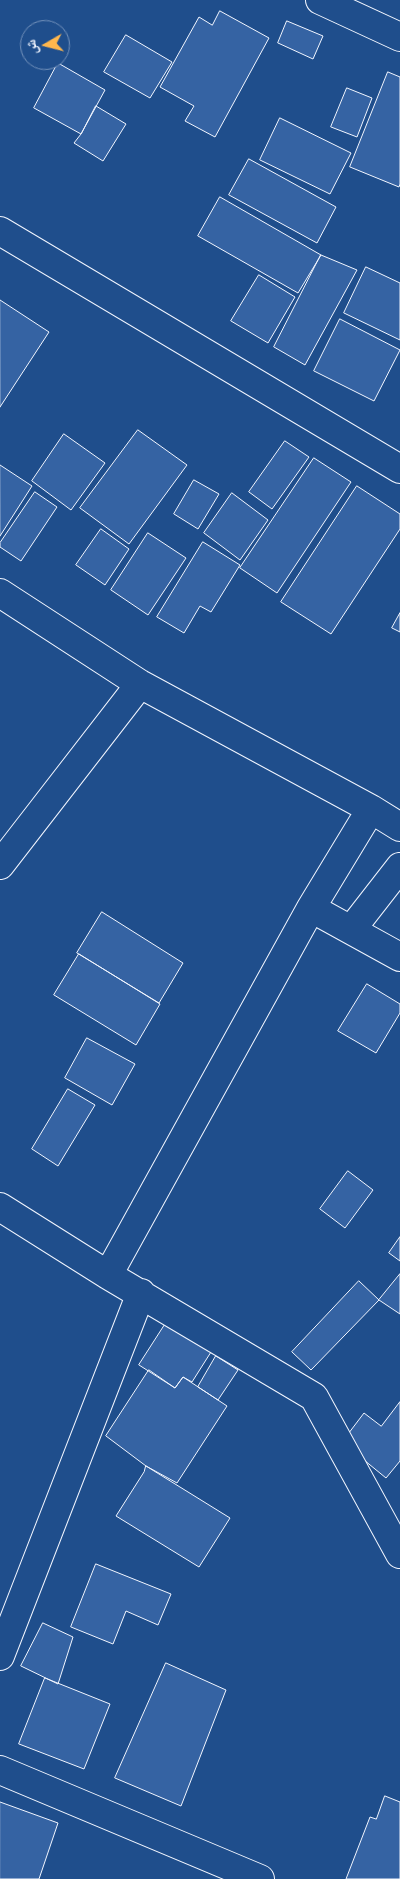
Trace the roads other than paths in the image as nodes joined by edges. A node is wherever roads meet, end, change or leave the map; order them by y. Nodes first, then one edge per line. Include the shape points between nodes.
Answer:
1 (320, 0) edge
2 (400, 37) edge
3 (0, 230) edge
4 (400, 470) edge
5 (0, 593) edge
6 (140, 684) junction
7 (371, 809) junction
8 (400, 827) edge
9 (0, 865) edge
10 (400, 867) edge
11 (310, 908) junction
12 (351, 930) junction
13 (400, 957) edge
14 (0, 1207) edge
15 (108, 1274) junction
16 (141, 1293) junction
17 (400, 1554) edge
18 (0, 1656) edge
19 (0, 1770) edge
20 (260, 1879) edge

1 - 2 street
3 - 4 street
5 - 6 street
6 - 7 street
6 - 9 street
7 - 8 street
7 - 11 street
10 - 12 street
11 - 12 street
11 - 15 street
12 - 13 street
14 - 15 street
15 - 16 street
16 - 17 street via 314,1397
16 - 18 street
19 - 20 street

